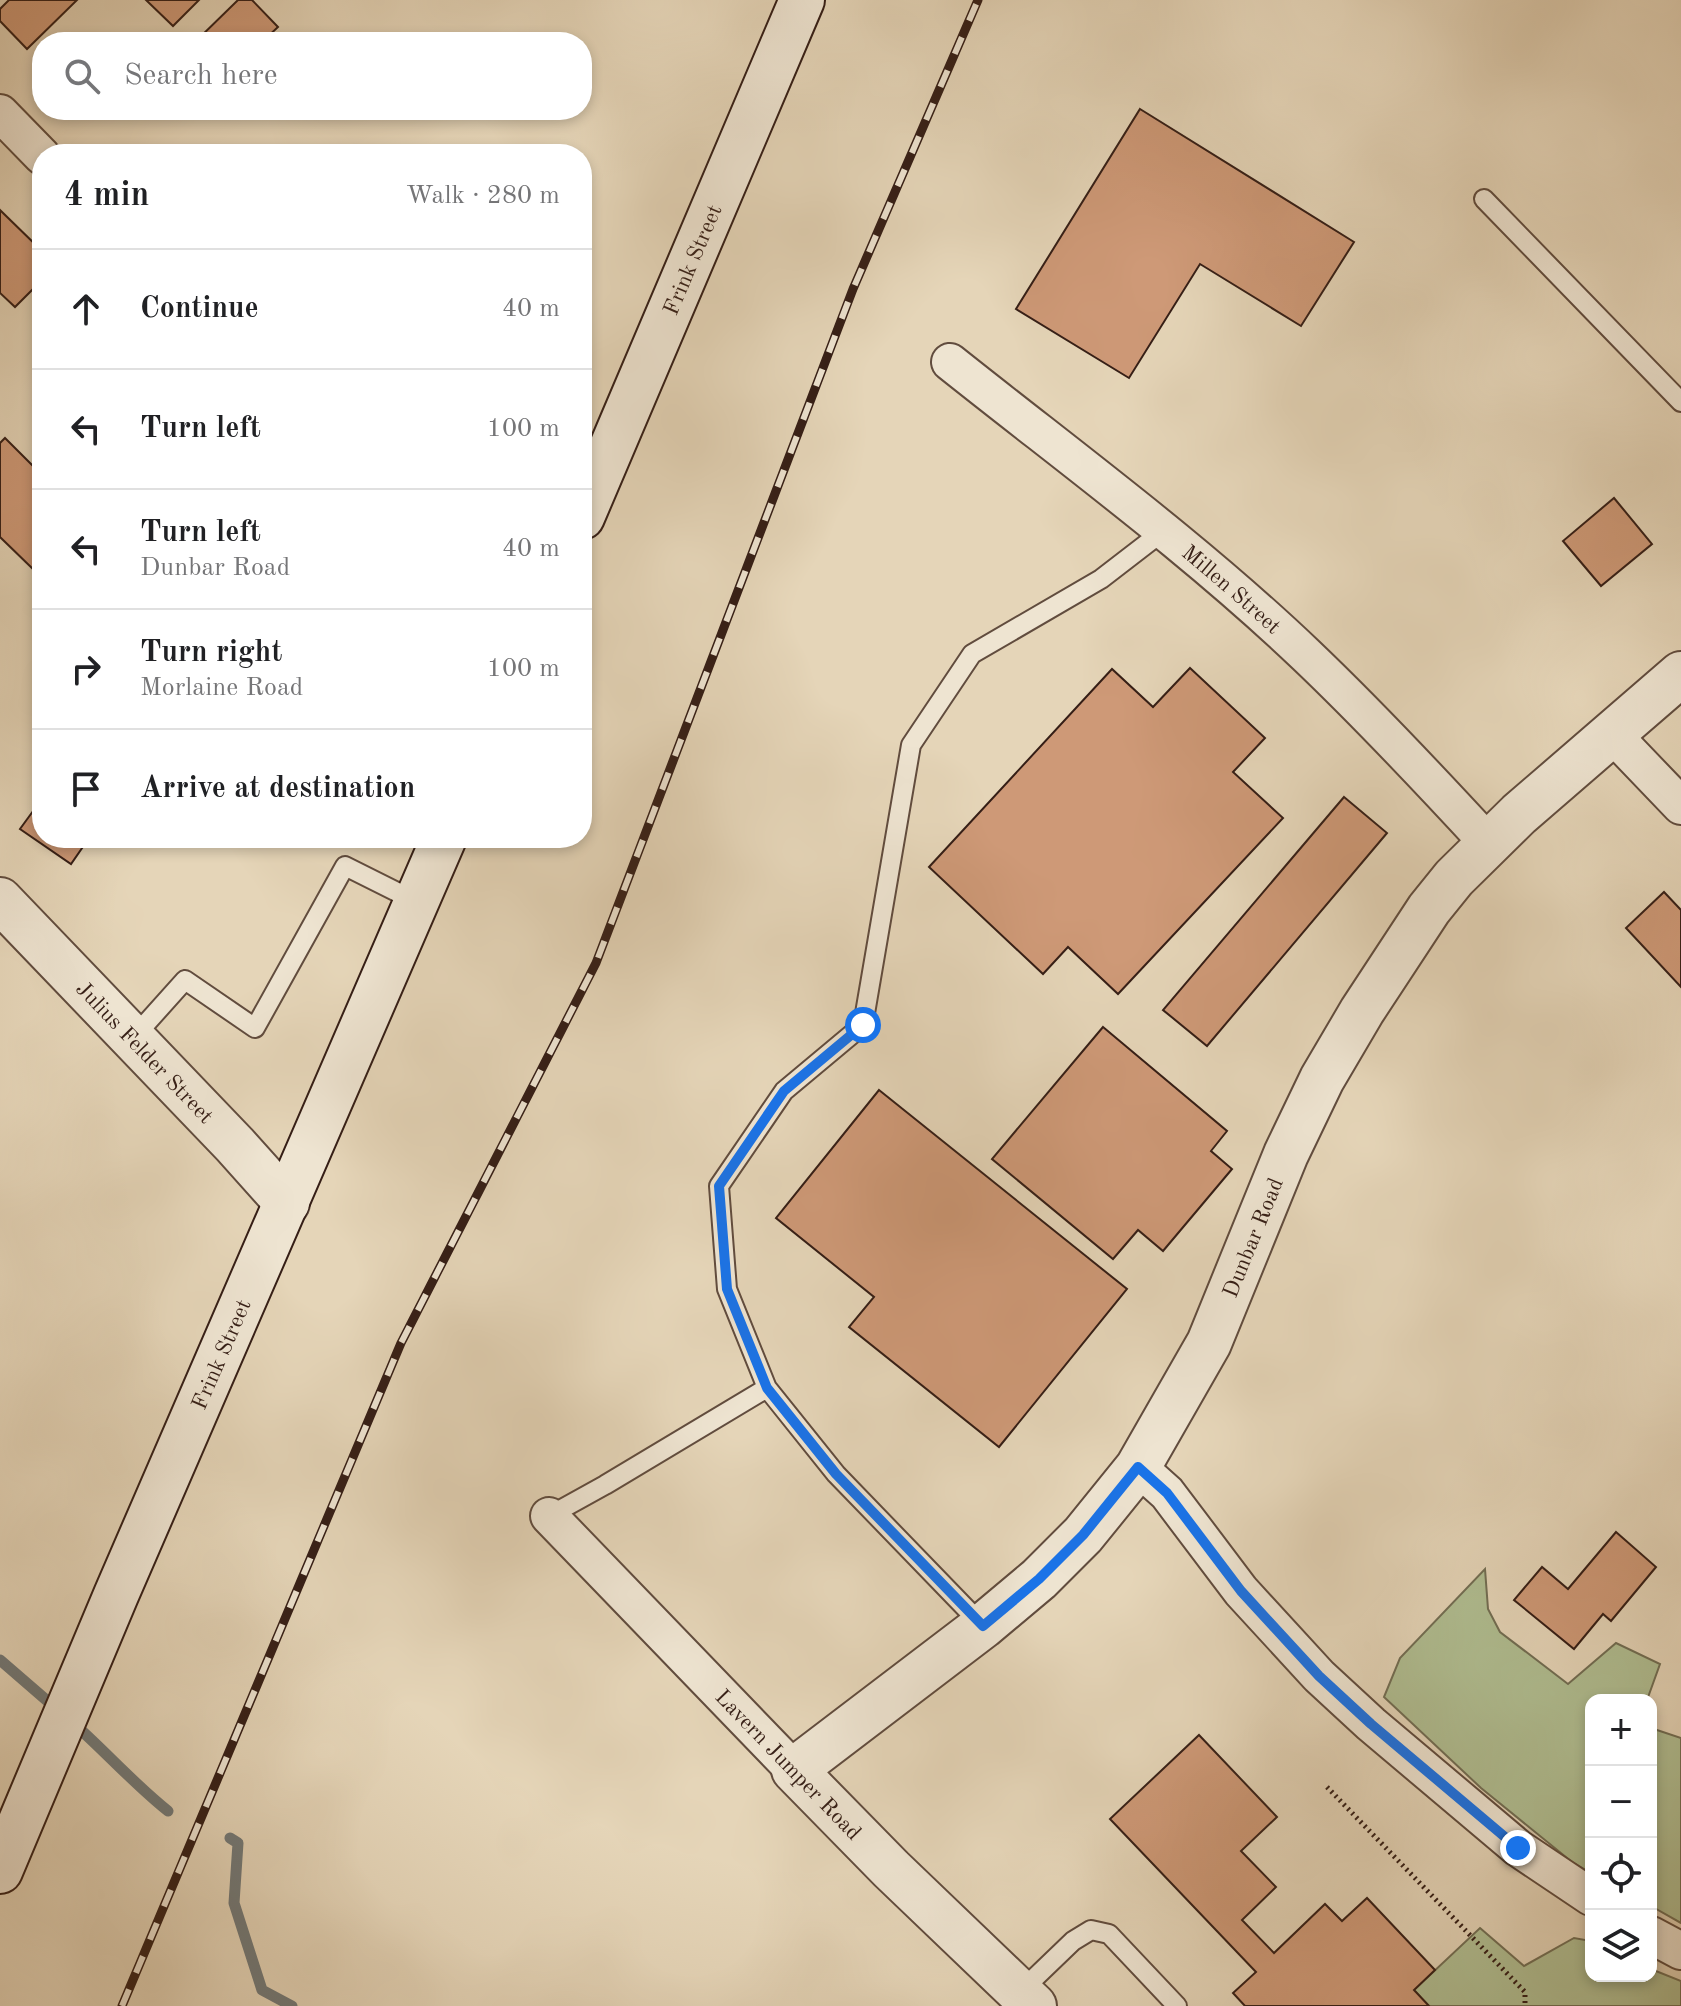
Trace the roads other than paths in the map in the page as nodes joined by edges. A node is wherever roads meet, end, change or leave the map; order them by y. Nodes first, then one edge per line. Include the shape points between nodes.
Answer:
1 (802, 0) edge
2 (0, 113) edge
3 (32, 146) edge
4 (1484, 199) dead end
5 (950, 362) dead end
6 (1681, 402) edge
7 (592, 494) edge
8 (1162, 532) junction
9 (1681, 674) edge
10 (1613, 735) junction
11 (1681, 806) edge
12 (1488, 843) junction
13 (440, 848) edge
14 (0, 900) edge
15 (417, 902) junction
16 (133, 1038) junction
17 (287, 1203) junction
18 (767, 1388) junction
19 (1138, 1467) junction
20 (549, 1516) joint
21 (983, 1626) junction
22 (794, 1770) junction
23 (0, 1871) edge
24 (1585, 1893) edge
25 (1657, 1938) edge
26 (1681, 1951) edge
27 (1027, 1999) edge
28 (1177, 2006) edge

1 - 7 street, Frink Street
2 - 3 street
4 - 6 lane
5 - 8 street, Millen Street
8 - 12 street, Millen Street via 1305,654
8 - 18 lane via 1101,579 972,654 911,745 863,1025 784,1091 719,1186 727,1289
9 - 10 street, Dunbar Road
10 - 11 street
10 - 12 street, Dunbar Road
12 - 19 street, Dunbar Road via 1429,909 1322,1079 1209,1343
13 - 15 street, Frink Street
14 - 16 street, Julius Felder Street
15 - 16 lane via 345,866 255,1028 185,980
15 - 17 street, Frink Street
16 - 17 street, Julius Felder Street
17 - 23 street, Frink Street
18 - 20 lane
18 - 21 lane via 836,1474
19 - 21 street, Dunbar Road via 1083,1535
19 - 24 street via 1167,1493 1241,1591 1319,1676 1506,1839
20 - 22 street, Lavern Jumper Road
21 - 22 street, Dunbar Road
22 - 27 street, Lavern Jumper Road
25 - 26 street
27 - 28 lane via 1073,1941 1091,1930 1109,1934

